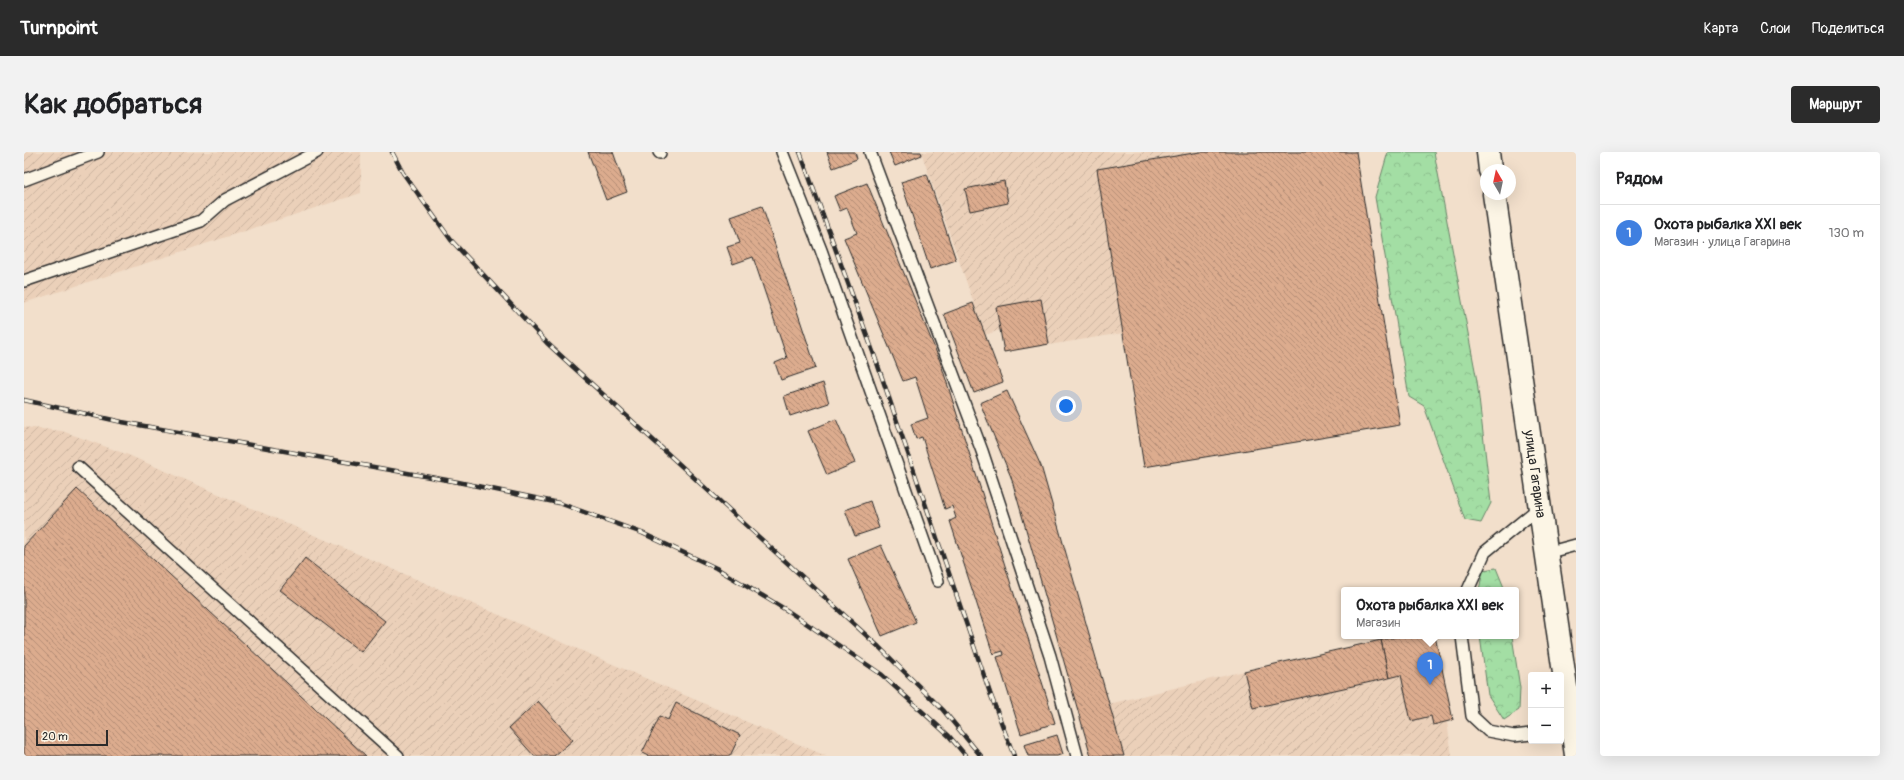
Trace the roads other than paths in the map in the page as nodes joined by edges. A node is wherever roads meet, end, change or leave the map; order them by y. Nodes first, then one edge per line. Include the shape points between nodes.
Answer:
1 (98, 152) edge
2 (317, 152) edge
3 (782, 152) edge
4 (870, 152) edge
5 (1488, 152) edge
6 (1489, 164) edge
7 (24, 180) edge
8 (1495, 200) edge
9 (24, 281) edge
10 (78, 466) dead end
11 (1540, 507) junction
12 (1576, 545) edge
13 (1546, 553) junction
14 (938, 581) dead end
15 (1469, 587) edge
16 (1462, 639) edge
17 (1567, 732) edge
18 (1528, 734) edge
19 (1576, 755) edge
20 (398, 756) edge
21 (1077, 756) edge

1 - 7 lane
2 - 9 lane via 225,200 201,222
3 - 14 lane via 821,250
4 - 21 lane via 982,451 1050,656
5 - 6 main road
8 - 11 main road, улица Гагарина
10 - 20 lane
11 - 13 main road, улица Гагарина
11 - 15 lane via 1485,552
12 - 13 lane
13 - 17 main road, улица Гагарина
16 - 18 lane via 1472,716 1488,731 1514,736
17 - 19 main road, улица Гагарина

